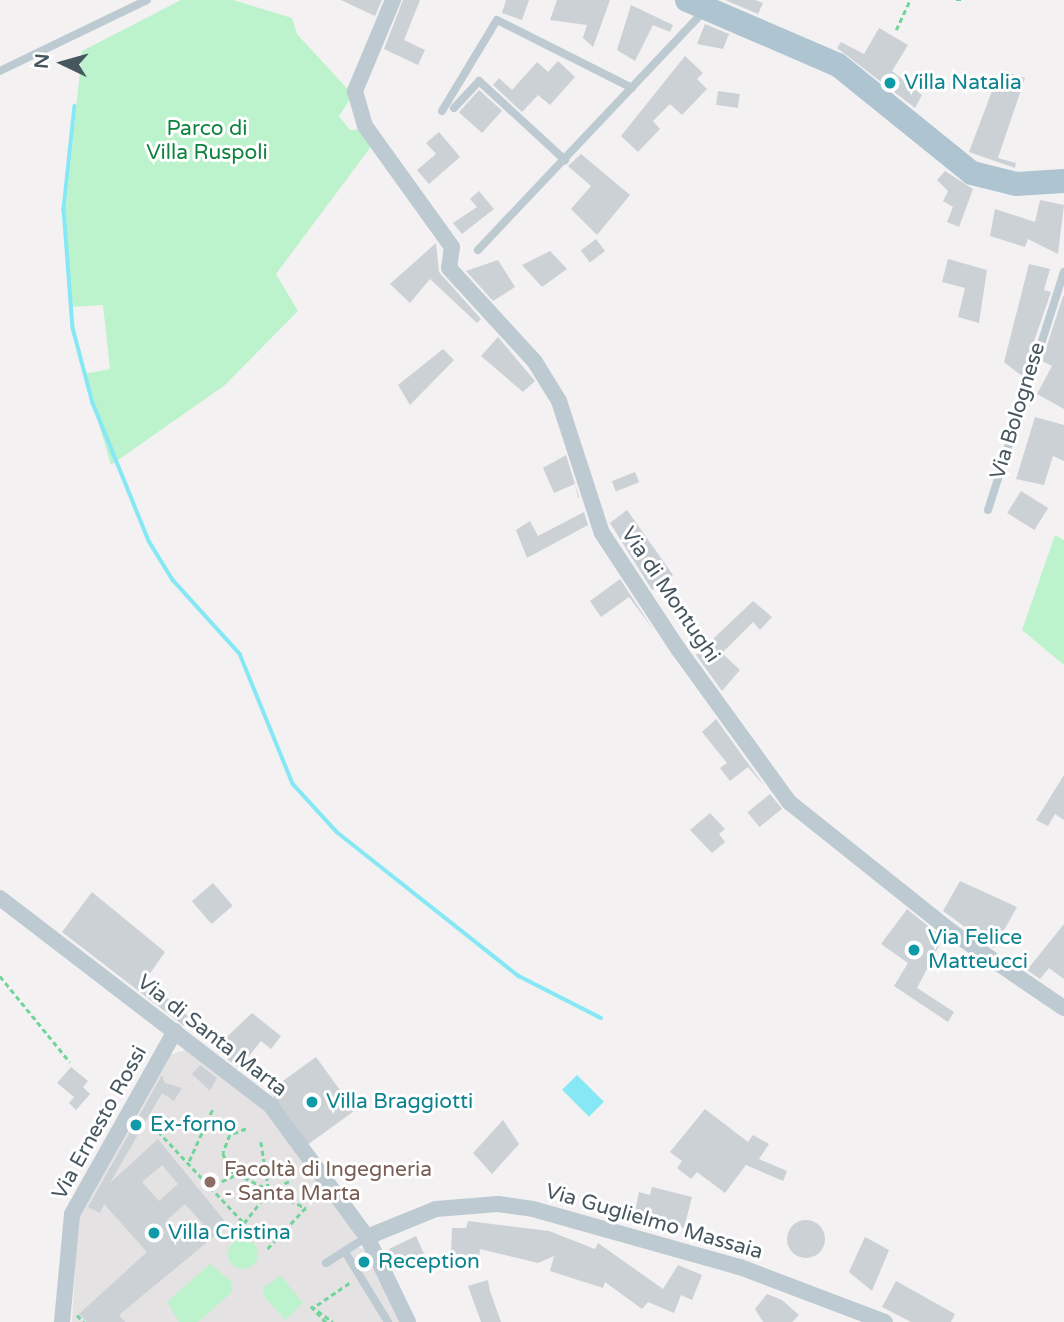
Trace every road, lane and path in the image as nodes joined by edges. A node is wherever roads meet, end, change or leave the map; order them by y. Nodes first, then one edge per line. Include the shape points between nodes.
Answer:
1 (147, 0) edge
2 (393, 0) edge
3 (909, 0) edge
4 (956, 0) edge
5 (963, 0) edge
6 (697, 4) edge
7 (896, 30) dead end
8 (0, 71) edge
9 (632, 88) junction
10 (454, 108) dead end
11 (442, 111) dead end
12 (565, 160) junction
13 (1064, 181) edge
14 (478, 250) dead end
15 (1064, 272) edge
16 (988, 510) dead end
17 (0, 898) edge
18 (0, 976) edge
19 (1064, 1008) edge
20 (175, 1031) junction
21 (71, 1062) dead end
22 (213, 1108) dead end
23 (246, 1129) dead end
24 (158, 1131) dead end
25 (261, 1142) dead end
26 (189, 1161) junction
27 (235, 1175) junction
28 (292, 1181) dead end
29 (214, 1185) junction
30 (269, 1191) junction
31 (367, 1237) junction
32 (267, 1250) dead end
33 (345, 1252) junction
34 (326, 1263) dead end
35 (360, 1275) junction
36 (317, 1305) junction
37 (68, 1319) edge
38 (84, 1322) edge
39 (326, 1322) edge
40 (333, 1322) edge
41 (388, 1322) edge
42 (408, 1322) edge
43 (885, 1322) edge

1 - 8 lane
2 - 19 street, Via di Montughi via 355,91 365,125 452,247 449,268 535,362 559,401 602,533 679,650 789,802 952,933
3 - 7 path
4 - 5 path
6 - 9 lane
6 - 13 main road via 838,65 972,173 1016,184
9 - 11 lane via 497,20
9 - 12 lane
10 - 12 lane via 479,81
12 - 14 lane
15 - 16 lane, Via Bolognese
17 - 20 street, Via di Santa Marta
18 - 21 path
20 - 31 street, Via di Santa Marta via 271,1106
20 - 37 street, Via Ernesto Rossi via 72,1214
22 - 26 path
23 - 27 path via 230,1135 223,1153
24 - 26 path
25 - 30 path
26 - 29 path
27 - 29 path
27 - 30 path
28 - 30 path
29 - 30 path via 244,1223
30 - 32 path via 306,1208
31 - 33 lane
31 - 42 street, Via di Santa Marta
31 - 43 street, Via Guglielmo Massaia via 436,1209 498,1204 533,1209 740,1266
33 - 34 lane
33 - 35 lane
35 - 36 path
35 - 41 lane
36 - 39 path via 311,1306
36 - 40 path
37 - 38 path

